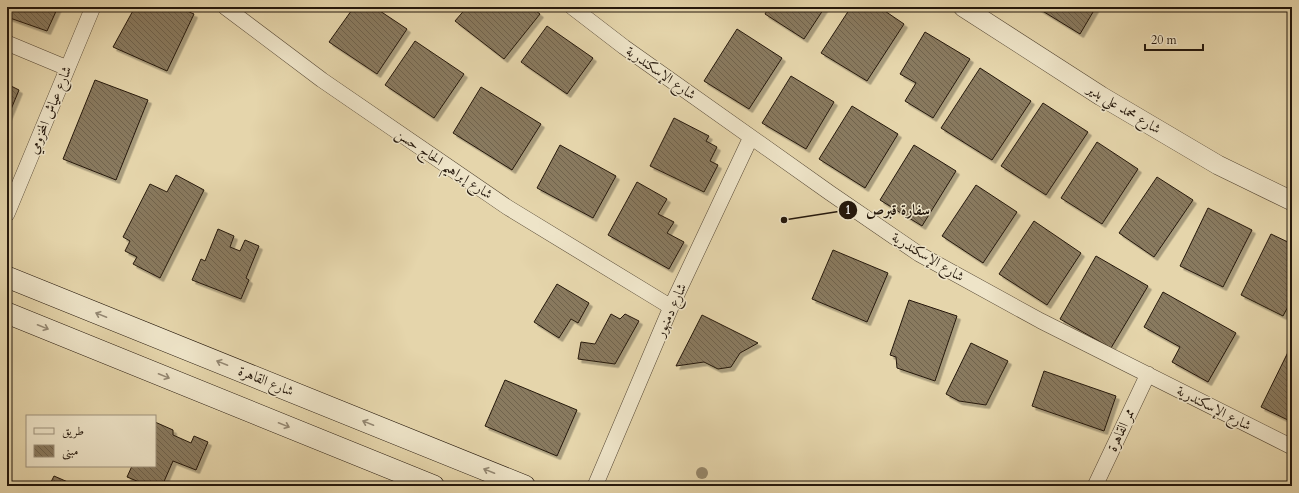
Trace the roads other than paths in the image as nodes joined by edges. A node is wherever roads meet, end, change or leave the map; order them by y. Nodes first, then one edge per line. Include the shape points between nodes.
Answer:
1 (93, 7) edge
2 (225, 7) edge
3 (572, 7) edge
4 (963, 7) edge
5 (7, 43) edge
6 (67, 68) junction
7 (751, 137) junction
8 (1292, 201) edge
9 (7, 214) edge
10 (7, 277) edge
11 (671, 307) junction
12 (7, 313) edge
13 (1148, 374) junction
14 (1292, 447) edge
15 (434, 486) edge
16 (525, 486) edge
17 (595, 486) edge
18 (1095, 486) edge

1 - 6 street, شارع عياش المخزومي
2 - 11 street, شارع إبراهيم الحاج حسن via 322,80 500,202
3 - 7 street, شارع الإسكندرية via 624,48
4 - 8 street, شارع محمد علي بدير via 1101,96 1218,165
5 - 6 street
6 - 9 street, شارع عياش المخزومي
7 - 11 street, شارع دمنهور
7 - 13 street, شارع الإسكندرية via 919,254 1041,321
16 -> 10 main road, شارع القاهرة
11 - 17 street, شارع دمنهور
12 -> 15 main road
13 - 14 street, شارع الإسكندرية
13 - 18 street, ممر القاهرة

